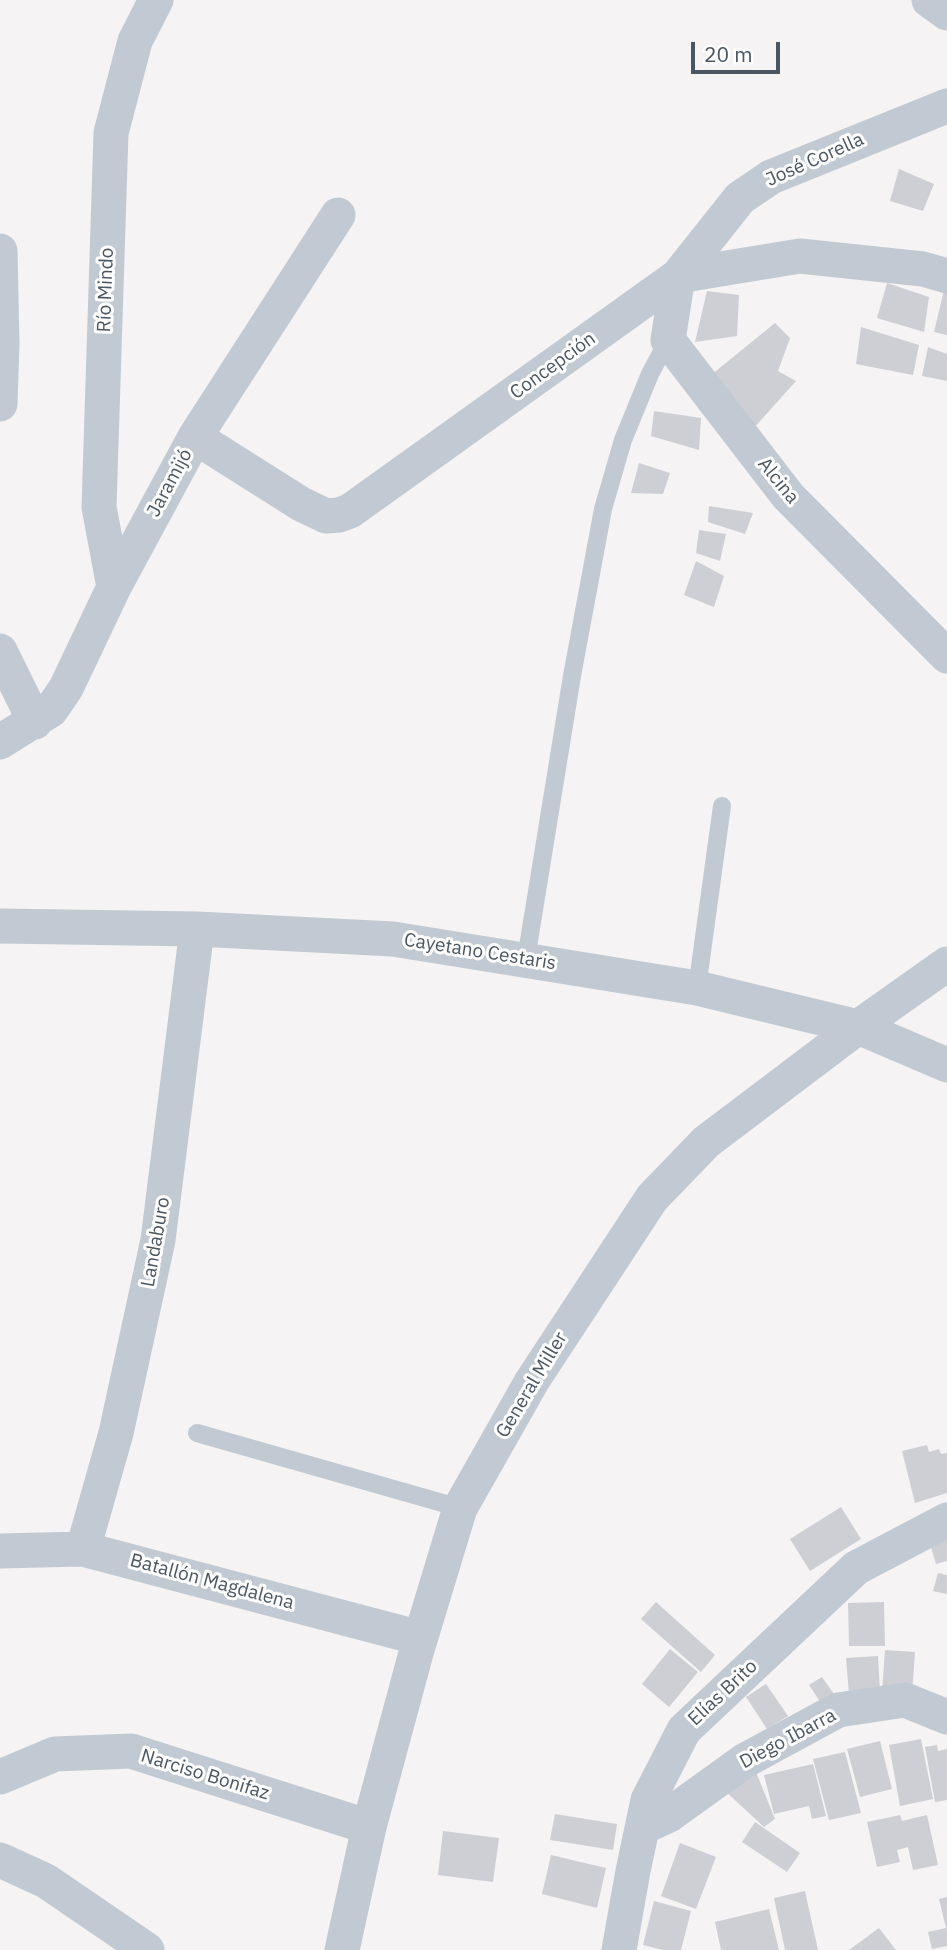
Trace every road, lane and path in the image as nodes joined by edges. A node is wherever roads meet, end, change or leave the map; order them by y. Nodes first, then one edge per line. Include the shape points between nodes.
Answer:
1 (156, 0) edge
2 (929, 0) edge
3 (947, 13) edge
4 (947, 106) edge
5 (338, 215) dead end
6 (0, 251) edge
7 (678, 276) junction
8 (947, 276) edge
9 (668, 340) junction
10 (0, 404) edge
11 (195, 437) junction
12 (114, 587) junction
13 (0, 650) edge
14 (947, 656) edge
15 (35, 722) junction
16 (0, 742) edge
17 (722, 806) dead end
18 (0, 926) edge
19 (197, 929) junction
20 (526, 959) junction
21 (947, 964) edge
22 (697, 988) junction
23 (858, 1027) junction
24 (947, 1065) edge
25 (197, 1433) dead end
26 (460, 1507) junction
27 (947, 1520) edge
28 (83, 1549) junction
29 (0, 1551) edge
30 (420, 1638) junction
31 (947, 1717) edge
32 (0, 1777) edge
33 (369, 1827) junction
34 (643, 1827) junction
35 (0, 1860) edge
36 (146, 1950) edge
37 (342, 1950) edge
38 (620, 1950) edge

1 - 12 street, Río Mindo via 135,41 111,133 99,507
2 - 3 street
4 - 7 street, José Corella via 771,177 740,198
5 - 11 street, Jaramijó
6 - 10 street
7 - 8 street, Concepción via 800,256 923,269
7 - 9 street
7 - 11 street, Concepción via 339,515 326,516 301,504
9 - 14 street, Alcina via 788,496
9 - 20 lane via 623,440 603,509
11 - 12 street, Jaramijó
12 - 15 street, Jaramijó via 66,688 51,710
13 - 15 street
15 - 16 street, Jaramijó
17 - 22 lane
18 - 19 street, Cayetano Cestaris
19 - 20 street, Cayetano Cestaris via 393,939
19 - 28 street, Landaburo via 158,1240 116,1433
20 - 22 street, Cayetano Cestaris
21 - 23 street, General Miller
22 - 23 street, Cayetano Cestaris
23 - 24 street, Cayetano Cestaris
23 - 26 street, General Miller via 706,1142 652,1198 532,1381
25 - 26 lane
26 - 30 street, General Miller
27 - 34 street, Elías Brito via 856,1568 684,1730 648,1800
28 - 29 street, Batallón Magdalena
28 - 30 street, Batallón Magdalena
30 - 33 street, General Miller
31 - 34 street, Diego Ibarra via 905,1700 838,1710 744,1761 669,1815
32 - 33 street, Narciso Bonifaz via 55,1754 131,1751
33 - 37 street, General Miller
34 - 38 street, Elías Brito
35 - 36 street via 46,1881

